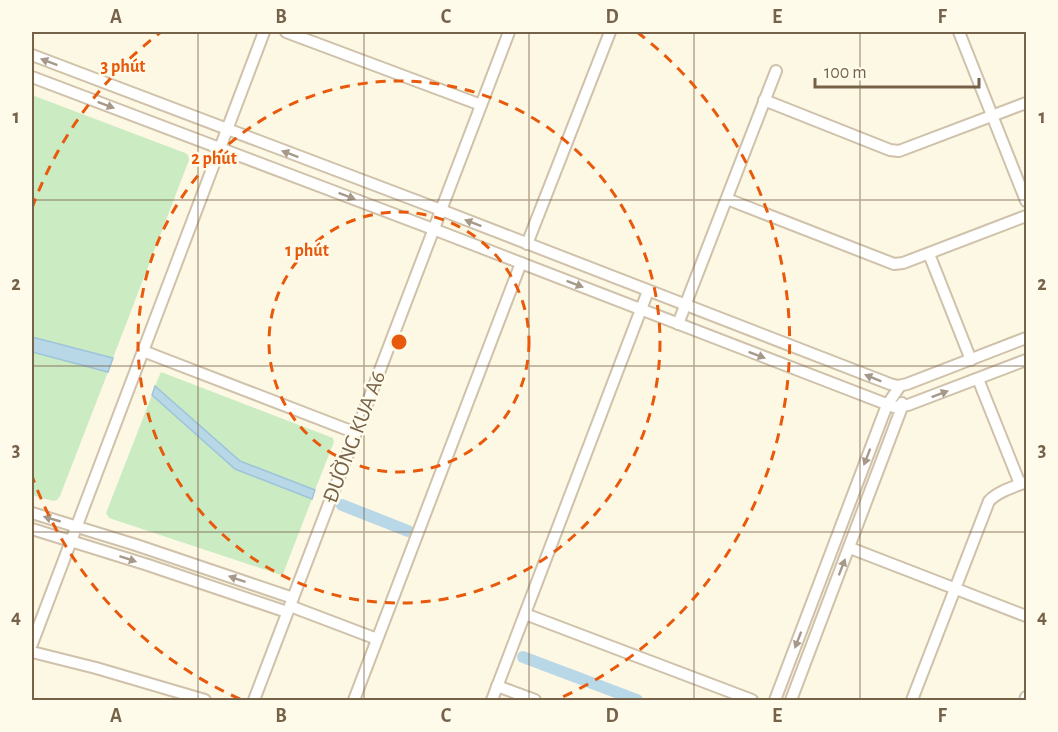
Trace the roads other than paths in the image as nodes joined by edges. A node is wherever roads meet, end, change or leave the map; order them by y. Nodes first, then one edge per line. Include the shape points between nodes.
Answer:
1 (264, 32) edge
2 (286, 32) edge
3 (509, 32) edge
4 (610, 32) edge
5 (959, 32) edge
6 (32, 56) edge
7 (776, 71) dead end
8 (32, 77) edge
9 (764, 100) junction
10 (1026, 103) edge
11 (481, 105) junction
12 (994, 116) junction
13 (227, 130) junction
14 (220, 148) junction
15 (727, 199) junction
16 (1026, 201) edge
17 (441, 210) junction
18 (1026, 216) edge
19 (433, 229) junction
20 (527, 244) junction
21 (928, 254) junction
22 (521, 263) junction
23 (648, 291) junction
24 (686, 305) junction
25 (641, 310) junction
26 (678, 324) junction
27 (1026, 338) edge
28 (143, 351) junction
29 (971, 360) junction
30 (1026, 360) edge
31 (978, 379) junction
32 (900, 386) junction
33 (887, 405) junction
34 (902, 407) junction
35 (356, 433) junction
36 (1023, 483) edge
37 (32, 513) edge
38 (76, 526) junction
39 (32, 529) edge
40 (71, 541) junction
41 (850, 548) junction
42 (955, 587) junction
43 (290, 605) junction
44 (525, 614) junction
45 (1026, 616) edge
46 (377, 639) junction
47 (32, 644) edge
48 (32, 652) edge
49 (497, 686) junction
50 (205, 700) edge
51 (254, 700) edge
52 (354, 700) edge
53 (492, 700) edge
54 (535, 700) edge
55 (752, 700) edge
56 (775, 700) edge
57 (791, 700) edge
58 (912, 700) edge

1 - 13 street
2 - 11 street
3 - 11 street, ĐƯỜNG KUA A6
4 - 20 street
5 - 12 street
13 -> 6 street
7 - 9 street
8 -> 14 street
9 - 12 street via 895,151
9 - 15 street
10 - 12 street
11 - 17 street, ĐƯỜNG KUA A6
12 - 16 street
13 - 14 street
17 -> 13 street
14 -> 19 street
14 - 28 street
15 - 21 street via 890,263
15 - 24 street
17 - 19 street, ĐƯỜNG KUA A6
20 -> 17 street
18 - 21 street
19 - 22 street
19 - 35 street, ĐƯỜNG KUA A6
20 - 23 street
21 - 29 street
22 -> 25 street
22 - 46 street
23 - 24 street
23 - 25 street
24 - 26 street
32 -> 24 street
25 - 26 street
25 - 44 street
26 -> 33 street
27 - 29 street
28 - 35 street
28 - 38 street
29 - 32 street
30 - 31 street
34 -> 31 street
31 - 36 street
32 - 33 street
32 - 34 street
33 - 34 street
33 -> 56 street
34 - 41 street
35 - 43 street, ĐƯỜNG KUA A6
36 - 42 street via 989,501
38 -> 37 street
38 - 40 street
43 -> 38 street via 187,561
39 - 40 street
40 -> 43 street via 217,588
40 - 47 street
41 - 42 street
57 -> 41 street
42 - 45 street
42 - 58 street
43 - 46 street
43 - 51 street, ĐƯỜNG KUA A6
44 - 49 street
44 - 55 street
46 - 52 street
48 - 50 street
49 - 53 street
49 - 54 street

